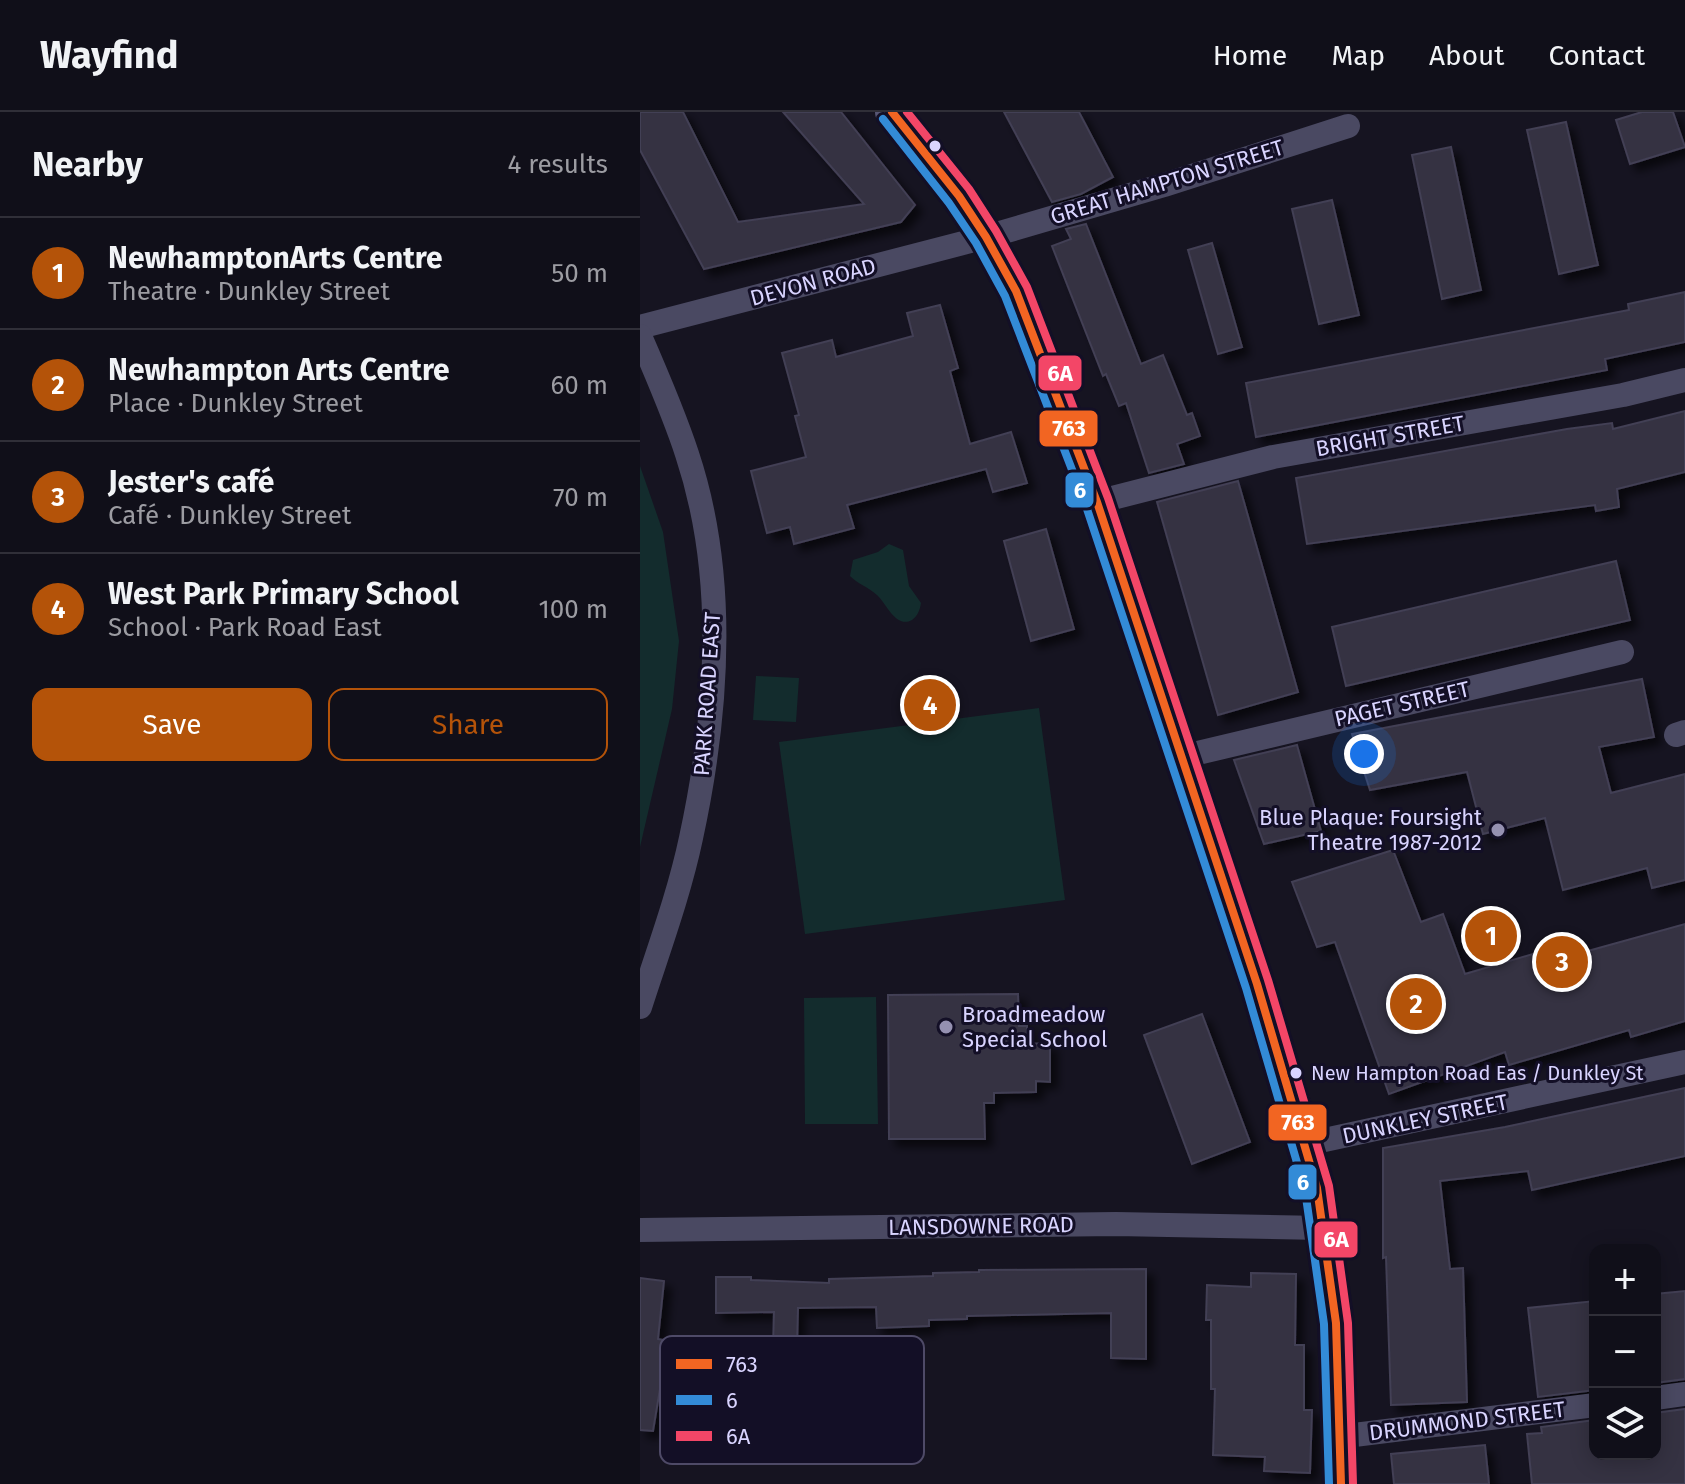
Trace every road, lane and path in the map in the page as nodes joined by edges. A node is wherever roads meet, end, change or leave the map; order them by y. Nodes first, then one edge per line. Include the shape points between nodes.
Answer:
1 (892, 112) edge
2 (1348, 126) dead end
3 (986, 237) junction
4 (640, 327) edge
5 (640, 336) edge
6 (1685, 380) edge
7 (1097, 502) junction
8 (1622, 652) dead end
9 (1181, 757) junction
10 (640, 1007) edge
11 (1685, 1062) edge
12 (1306, 1144) junction
13 (1323, 1228) junction
14 (640, 1230) edge
15 (1685, 1394) edge
16 (1661, 1397) edge
17 (1589, 1406) edge
18 (1338, 1437) junction
19 (1341, 1484) edge

1 - 3 street
2 - 3 street, GREAT HAMPTON STREET
3 - 4 street, DEVON ROAD
3 - 7 street via 1016,291
5 - 10 street, PARK ROAD EAST via 688,456 712,572 714,631 708,747 691,840
6 - 7 street, BRIGHT STREET via 1273,457
7 - 9 street
8 - 9 street, PAGET STREET
9 - 12 street
11 - 12 street, DUNKLEY STREET
12 - 13 street
13 - 14 street, LANSDOWNE ROAD via 1116,1224
13 - 18 street via 1336,1323
15 - 16 street
17 - 18 street, DRUMMOND STREET
18 - 19 street

